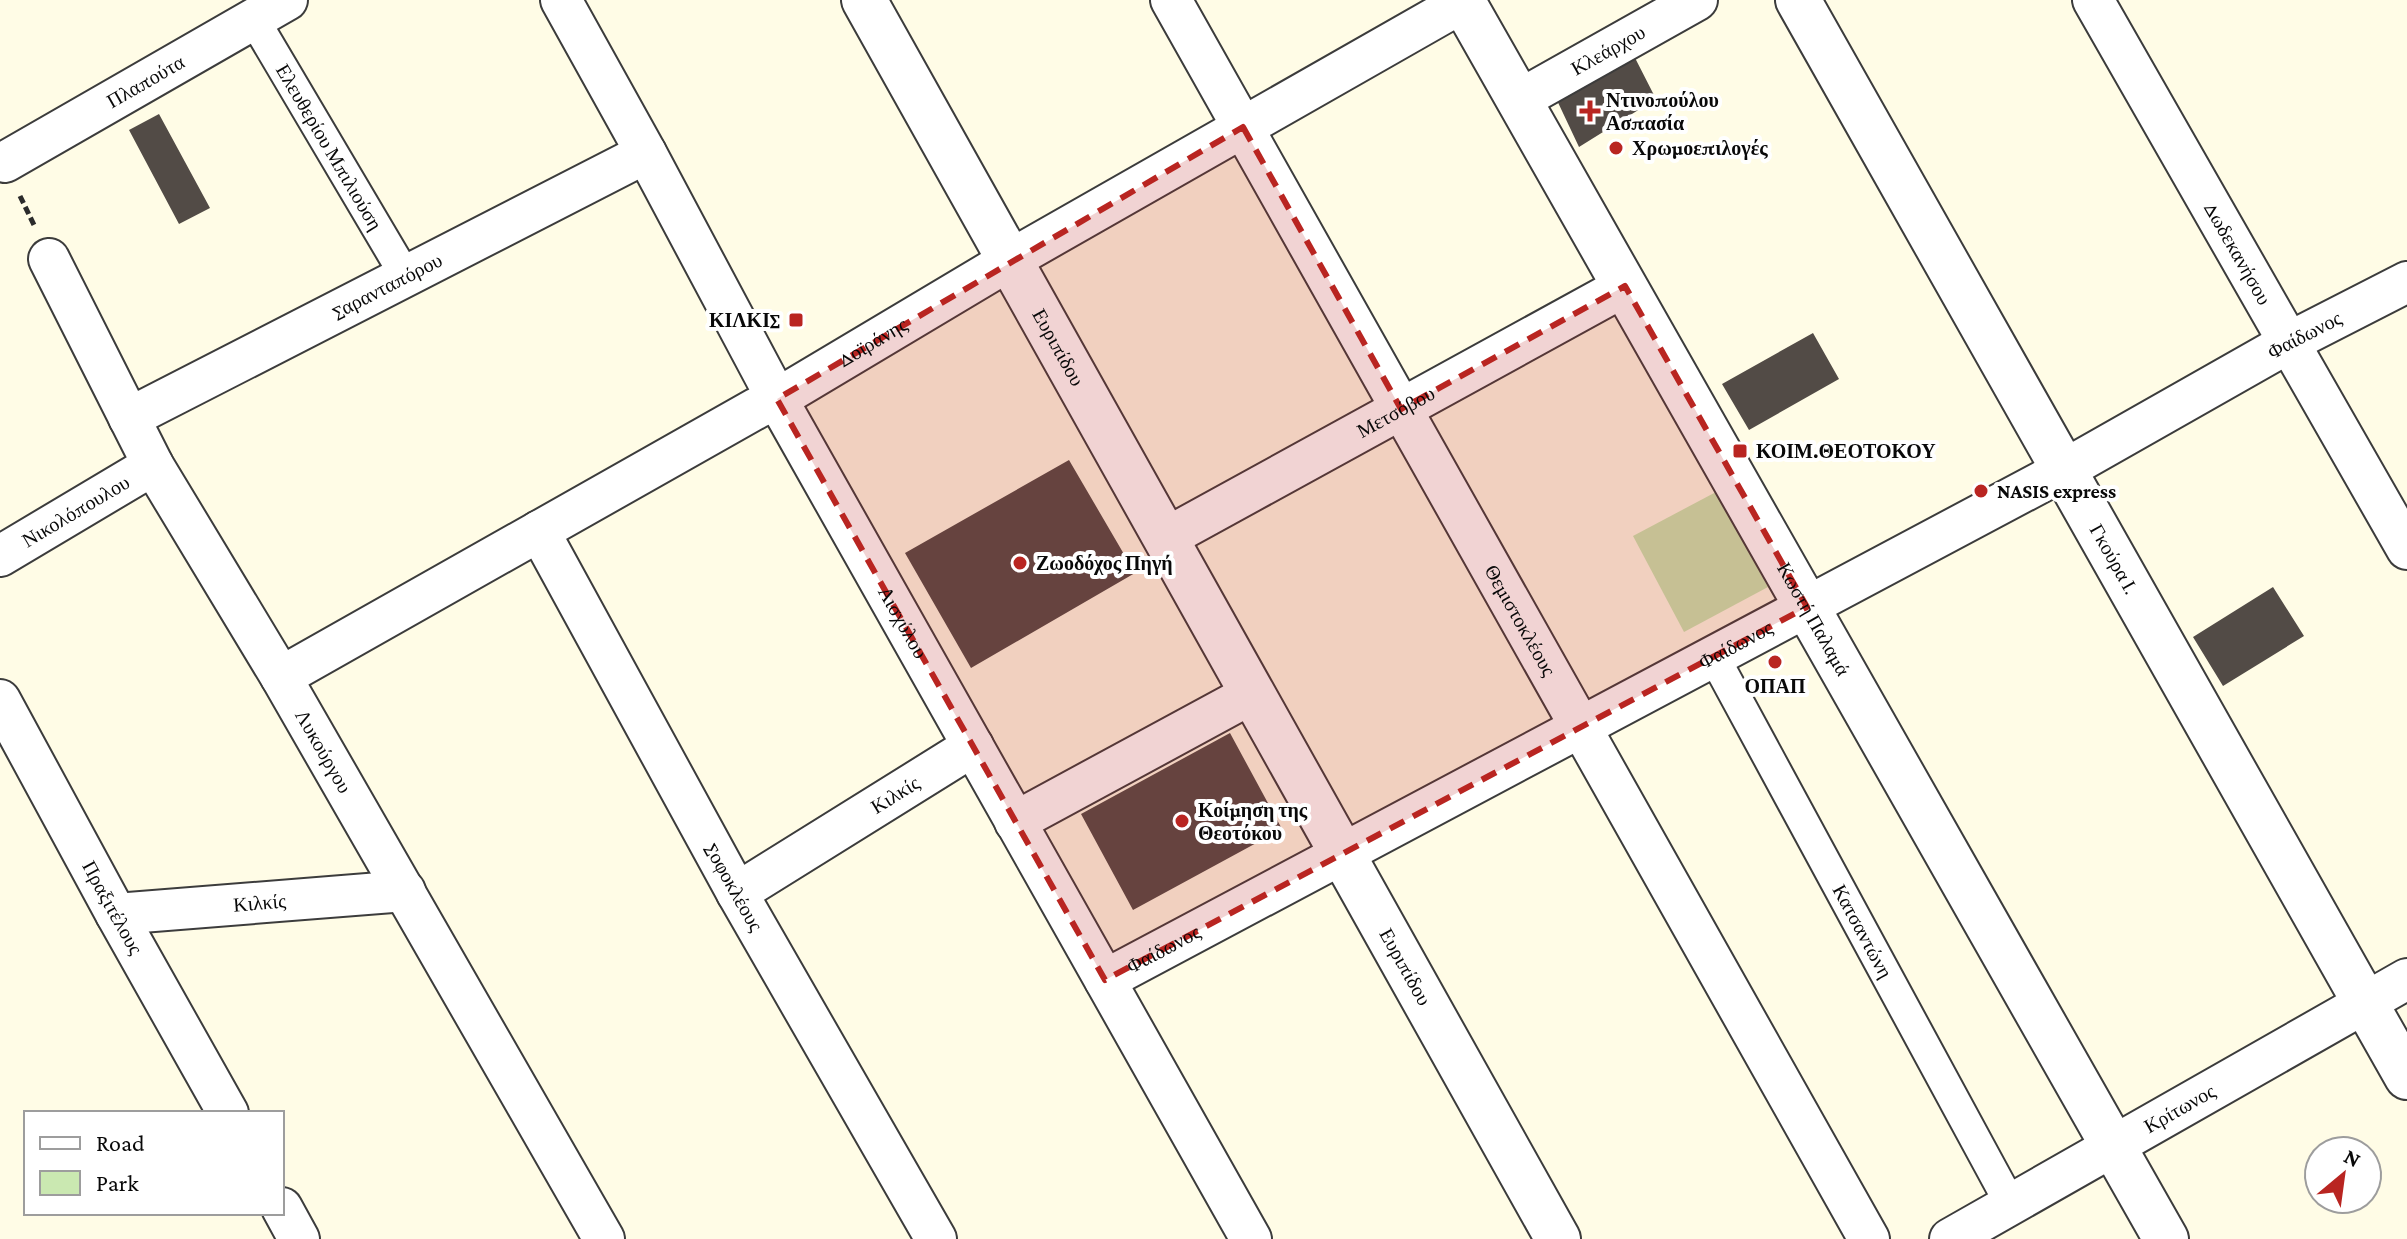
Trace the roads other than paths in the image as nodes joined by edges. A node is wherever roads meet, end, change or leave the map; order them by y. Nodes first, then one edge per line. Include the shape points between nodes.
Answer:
1 (561, 0) edge
2 (864, 0) edge
3 (1171, 0) edge
4 (1697, 0) edge
5 (1798, 0) edge
6 (2093, 0) edge
7 (1463, 1) edge
8 (270, 9) edge
9 (1519, 100) junction
10 (1243, 127) junction
11 (646, 153) junction
12 (5, 162) road end
13 (49, 259) road end
14 (1010, 260) junction
15 (405, 275) junction
16 (2407, 282) edge
17 (1625, 286) junction
18 (2288, 343) junction
19 (777, 399) junction
20 (1401, 409) junction
21 (129, 418) junction
22 (153, 465) junction
23 (2064, 470) junction
24 (539, 531) junction
25 (1166, 538) junction
26 (2407, 549) edge
27 (0, 556) edge
28 (1807, 607) junction
29 (1714, 657) junction
30 (281, 677) junction
31 (1253, 693) junction
32 (0, 700) edge
33 (1581, 728) junction
34 (973, 746) junction
35 (1015, 822) junction
36 (1344, 854) junction
37 (405, 891) junction
38 (737, 893) junction
39 (116, 914) junction
40 (2407, 979) edge
41 (1105, 980) junction
42 (2365, 1003) junction
43 (2407, 1077) edge
44 (227, 1111) edge
45 (2113, 1146) junction
46 (2011, 1205) junction
47 (284, 1212) edge
48 (299, 1239) edge
49 (604, 1239) edge
50 (936, 1239) edge
51 (1251, 1239) edge
52 (1558, 1239) edge
53 (1869, 1239) edge
54 (1950, 1239) edge
55 (2166, 1239) edge

1 - 11 street, Αισχύλου
2 - 14 street, Ευριπίδου
3 - 10 street, Θεμιστοκλέους
4 - 9 street, Κλεάρχου
5 - 23 street, Γκούρα Ι.
6 - 18 street, Δωδεκανήσου
7 - 9 street, Κωστή Παλαμά
7 - 10 street, Δοϊράνης
8 - 12 street, Πλαπούτα
8 - 15 street, Ελευθερίου Μπιλιούση
9 - 17 street, Κωστή Παλαμά
10 - 14 street, Δοϊράνης
10 - 20 street, Θεμιστοκλέους
11 - 15 street, Σαρανταπόρου
11 - 19 street, Αισχύλου
13 - 21 street, Λυκούργου
14 - 19 street, Δοϊράνης
14 - 25 street, Ευριπίδου
15 - 21 street, Σαρανταπόρου
16 - 18 street, Φαίδωνος
17 - 20 street, Μετσόβου
17 - 28 street, Κωστή Παλαμά
18 - 23 street, Φαίδωνος
18 - 26 street, Δωδεκανήσου
19 - 24 street, Δοϊράνης
19 - 34 street, Αισχύλου
20 - 25 street, Μετσόβου
20 - 33 street, Θεμιστοκλέους
21 - 22 street, Λυκούργου
22 - 27 street, Νικολόπουλου
22 - 30 street, Λυκούργου
23 - 28 street, Φαίδωνος
23 - 42 street, Γκούρα Ι.
24 - 30 street, Δοϊράνης
24 - 38 street, Σοφοκλέους
25 - 31 street, Ευριπίδου
28 - 29 street, Φαίδωνος
28 - 45 street, Κωστή Παλαμά
29 - 33 street, Φαίδωνος
29 - 46 street, Κατσαντώνη
30 - 37 street, Λυκούργου
31 - 35 street
31 - 36 street, Ευριπίδου
32 - 39 street, Πραξιτέλους
33 - 36 street, Φαίδωνος
33 - 53 street, Θεμιστοκλέους
34 - 35 street, Αισχύλου
34 - 38 street, Κιλκίς
35 - 41 street, Αισχύλου
36 - 41 street, Φαίδωνος
36 - 52 street, Ευριπίδου
37 - 39 street, Κιλκίς
37 - 49 street, Λυκούργου
38 - 50 street, Σοφοκλέους
39 - 44 street, Πραξιτέλους
40 - 42 street, Κρίτωνος
41 - 51 street, Αισχύλου
42 - 43 street, Γκούρα Ι.
42 - 45 street, Κρίτωνος
45 - 46 street, Κρίτωνος
45 - 55 street, Κωστή Παλαμά
46 - 54 street, Κρίτωνος
47 - 48 street

